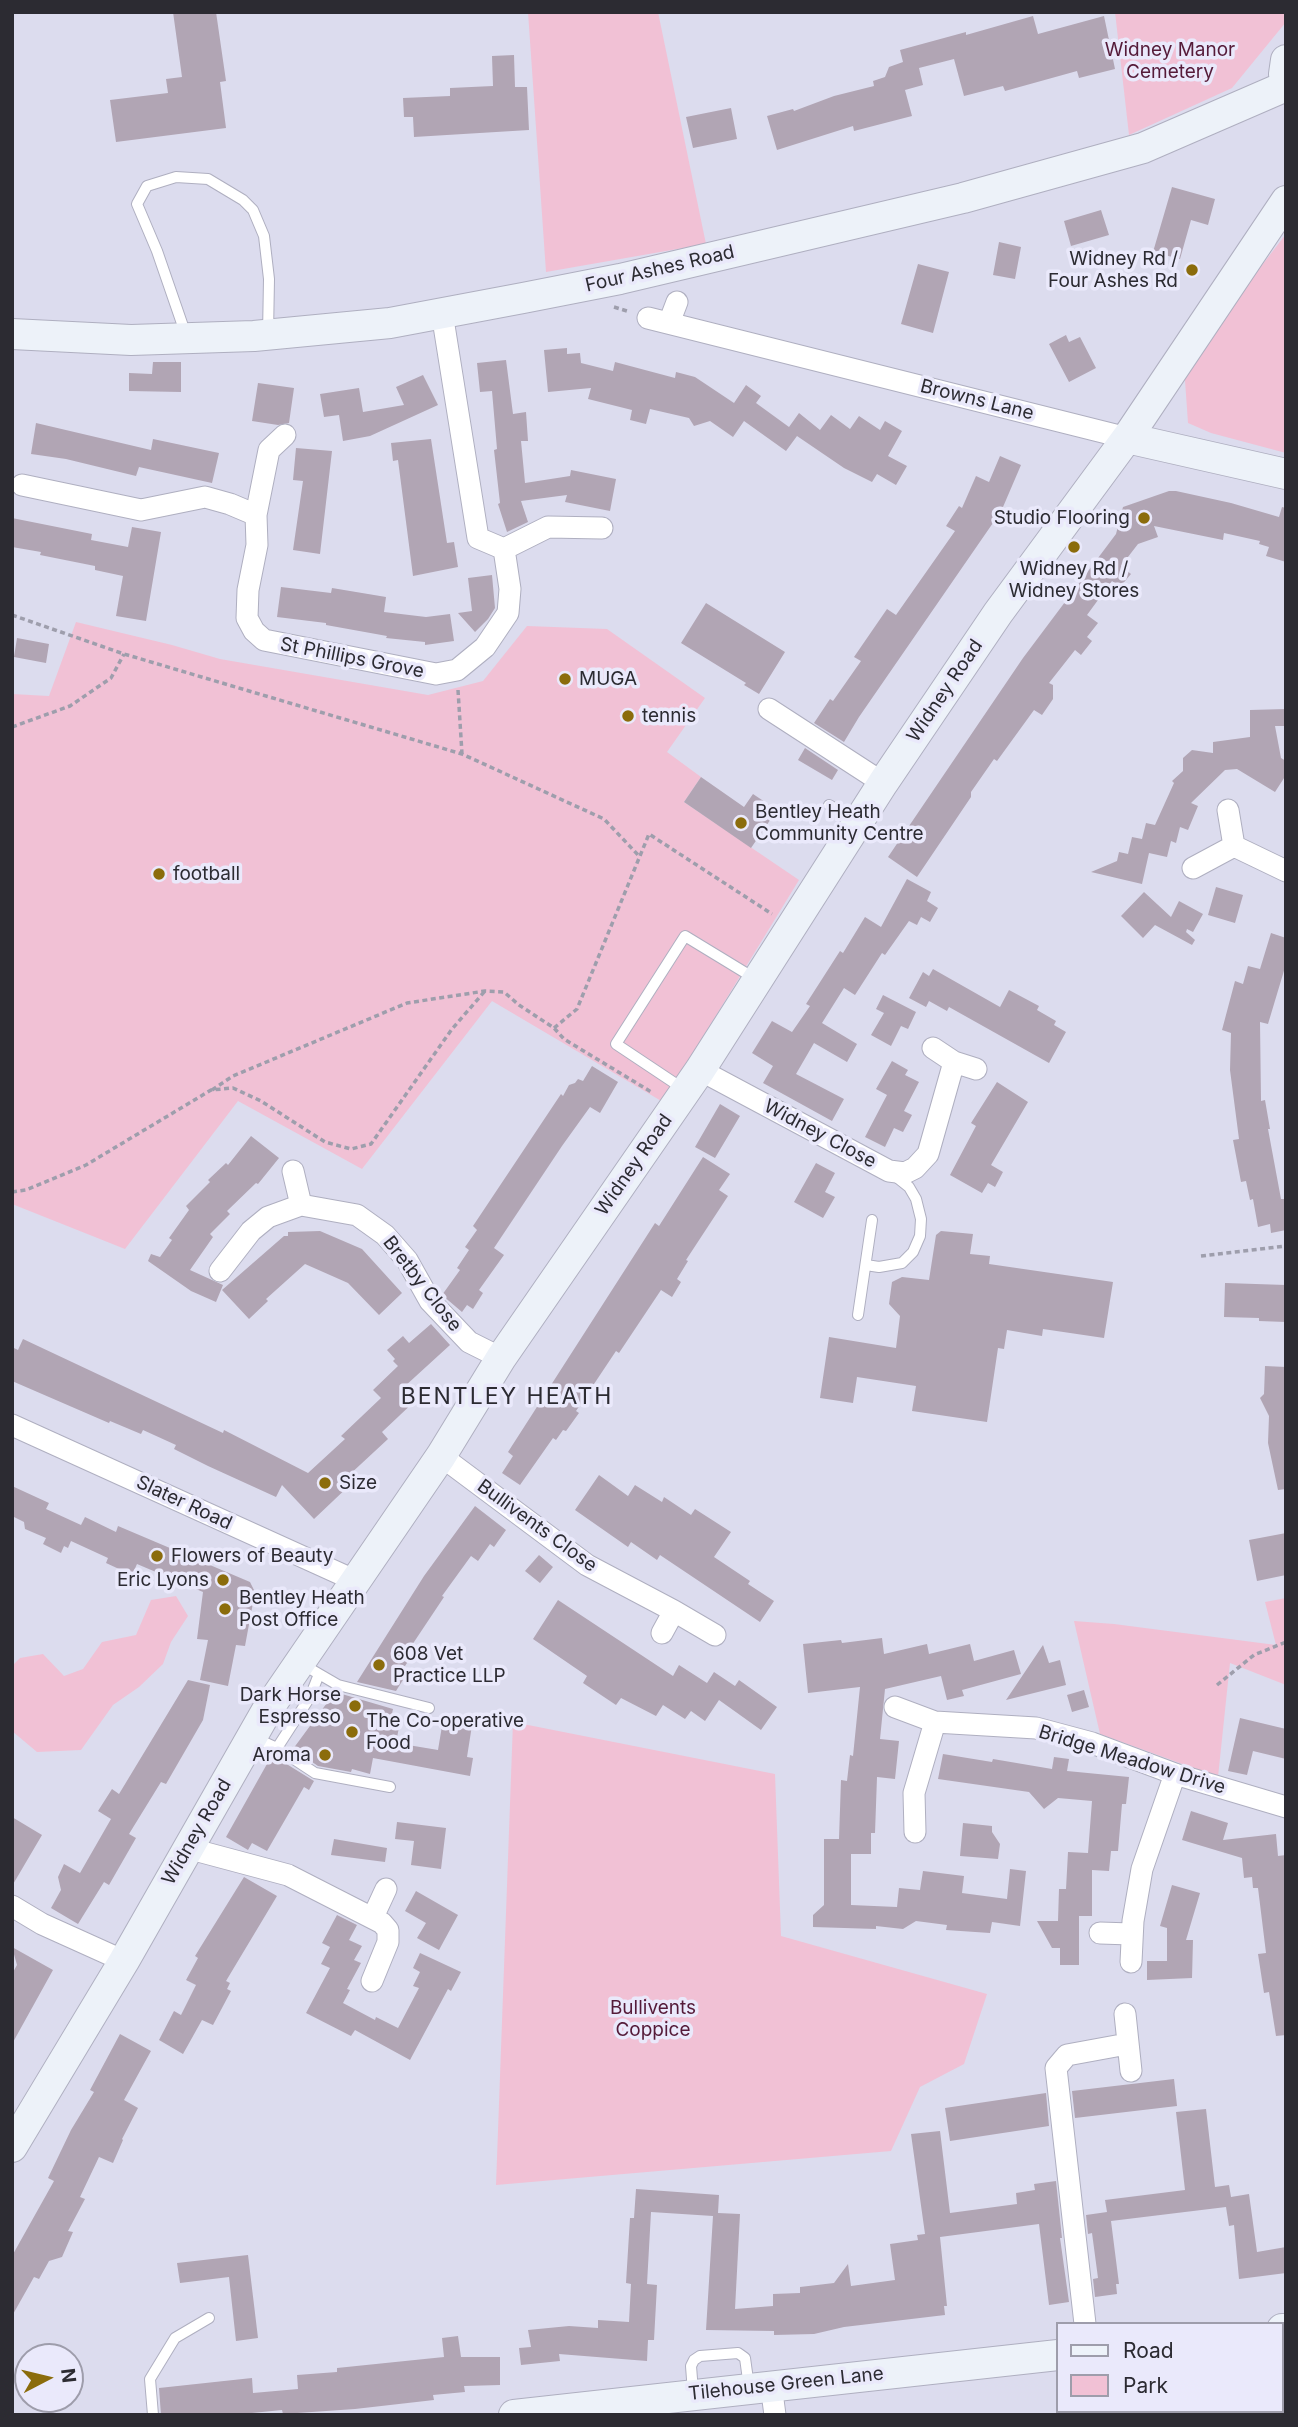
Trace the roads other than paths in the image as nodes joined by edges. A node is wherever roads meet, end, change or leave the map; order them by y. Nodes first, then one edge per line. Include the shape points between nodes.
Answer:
1 (1286, 60) edge
2 (1286, 85) edge
3 (1286, 201) edge
4 (677, 302) dead end
5 (442, 313) junction
6 (12, 334) edge
7 (268, 335) junction
8 (187, 338) junction
9 (285, 435) dead end
10 (1127, 438) junction
11 (1286, 474) edge
12 (22, 485) dead end
13 (256, 515) junction
14 (602, 528) dead end
15 (504, 549) junction
16 (769, 709) dead end
17 (883, 783) junction
18 (829, 805) dead end
19 (1227, 810) dead end
20 (858, 822) junction
21 (1234, 846) junction
22 (1193, 868) dead end
23 (1286, 871) edge
24 (757, 979) junction
25 (933, 1048) dead end
26 (954, 1062) junction
27 (976, 1069) dead end
28 (682, 1086) junction
29 (293, 1171) dead end
30 (889, 1171) junction
31 (301, 1205) junction
32 (872, 1220) dead end
33 (866, 1265) junction
34 (220, 1271) dead end
35 (858, 1315) dead end
36 (501, 1357) junction
37 (12, 1425) edge
38 (441, 1456) junction
39 (356, 1581) junction
40 (674, 1611) junction
41 (662, 1633) dead end
42 (715, 1635) dead end
43 (309, 1668) junction
44 (895, 1707) dead end
45 (429, 1708) dead end
46 (935, 1722) junction
47 (264, 1742) junction
48 (1175, 1774) junction
49 (390, 1787) dead end
50 (1286, 1807) edge
51 (915, 1832) dead end
52 (187, 1848) junction
53 (386, 1889) dead end
54 (12, 1906) edge
55 (373, 1917) junction
56 (1100, 1933) dead end
57 (1131, 1934) junction
58 (124, 1961) junction
59 (1131, 1962) dead end
60 (372, 1981) dead end
61 (1125, 2014) dead end
62 (1127, 2044) junction
63 (1131, 2071) dead end
64 (12, 2147) edge
65 (209, 2318) dead end
66 (1085, 2322) edge
67 (1056, 2355) edge
68 (760, 2386) junction
69 (153, 2415) edge
70 (514, 2415) edge
71 (775, 2415) edge

1 - 2 street
2 - 5 street, Four Ashes Road via 1143,148 963,198 620,279
3 - 10 street, Widney Road
4 - 10 street, Browns Lane via 659,320
5 - 7 street, Four Ashes Road via 390,324
5 - 15 street via 478,538
6 - 8 street, Four Ashes Road
7 - 8 street, Four Ashes Road
7 - 8 lane via 264,236 253,210 208,179 176,177 147,186 138,204
9 - 13 street, St Phillips Grove via 269,450
10 - 11 street, Browns Lane
10 - 17 street, Widney Road
12 - 13 street via 141,510 205,497
13 - 15 street, St Phillips Grove via 257,545 247,618 264,640 436,674 457,670 485,648 508,613
14 - 15 street via 548,527
16 - 17 street
17 - 20 street, Widney Road
18 - 20 lane
19 - 21 street
20 - 24 street, Widney Road
21 - 22 street
21 - 23 street
24 - 28 street, Widney Road
24 - 28 lane via 685,936 616,1044
25 - 26 street
26 - 27 street
26 - 30 street, Widney Close via 928,1154 905,1173
28 - 30 street, Widney Close
28 - 36 street, Widney Road
29 - 31 street
30 - 33 lane via 916,1199 920,1236 902,1263
31 - 34 street via 268,1217
31 - 36 street, Bretby Close via 357,1215 385,1235 407,1260 430,1301 469,1342
32 - 33 lane
33 - 35 lane
36 - 38 street, Widney Road
37 - 39 street, Slater Road
38 - 39 street, Widney Road
38 - 40 street, Bullivents Close via 587,1565
39 - 43 street, Widney Road
40 - 41 street
40 - 42 street, Bullivents Close
43 - 45 lane via 338,1685
43 - 47 street, Widney Road
44 - 46 street, Bridge Meadow Drive
46 - 48 street, Bridge Meadow Drive via 1035,1728 1092,1743
46 - 51 street via 914,1793
47 - 49 lane via 315,1773
47 - 52 street, Widney Road
48 - 50 street, Bridge Meadow Drive
48 - 57 street via 1142,1869
52 - 55 street via 288,1875
52 - 58 street, Widney Road
53 - 55 street
54 - 58 street
55 - 60 street via 388,1930 388,1942
56 - 57 street
57 - 59 street
58 - 64 street, Widney Road
61 - 62 street
62 - 63 street
62 - 66 street via 1067,2055 1056,2068
65 - 69 lane via 175,2338 150,2379
67 - 68 street, Tilehouse Green Lane
68 - 70 street, Tilehouse Green Lane
68 - 71 street

